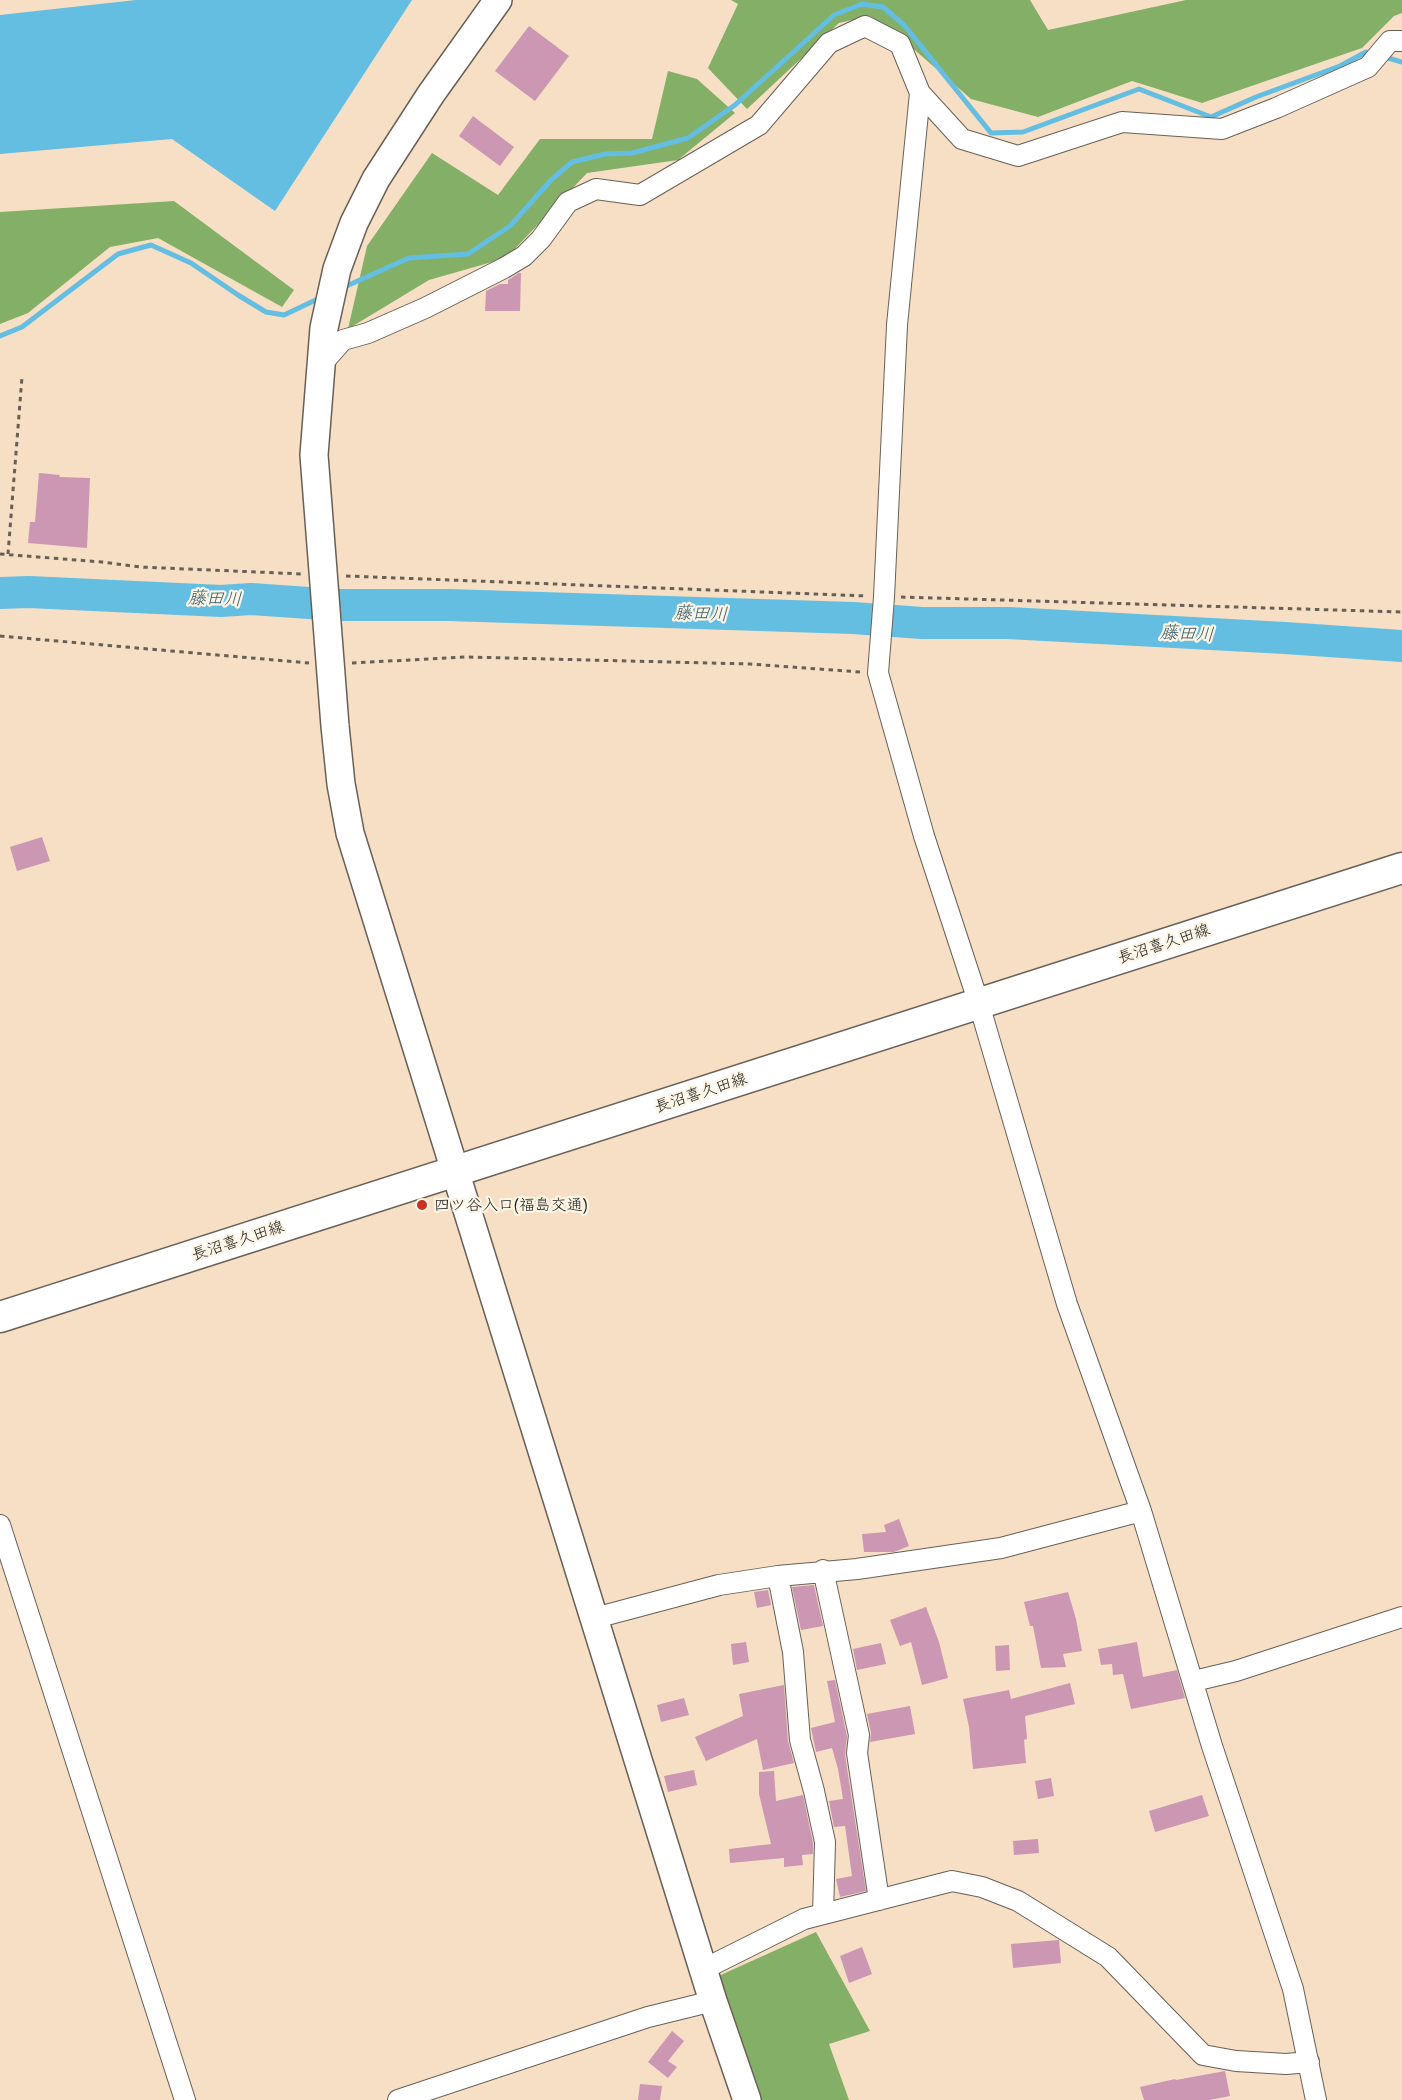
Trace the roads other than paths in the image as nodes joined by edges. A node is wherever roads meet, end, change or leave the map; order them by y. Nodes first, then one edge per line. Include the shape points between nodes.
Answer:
1 (498, 0) edge
2 (1402, 41) edge
3 (920, 93) junction
4 (320, 366) junction
5 (1402, 868) edge
6 (979, 1004) junction
7 (456, 1171) junction
8 (0, 1317) edge
9 (1141, 1511) junction
10 (0, 1525) edge
11 (823, 1570) junction
12 (778, 1576) junction
13 (1402, 1617) edge
14 (595, 1618) junction
15 (1194, 1681) junction
16 (879, 1900) junction
17 (823, 1914) junction
18 (704, 1969) junction
19 (713, 2001) junction
20 (1309, 2062) junction
21 (185, 2100) edge
22 (398, 2100) edge
23 (747, 2100) edge
24 (1316, 2100) edge

1 - 4 street via 430,94 376,179 354,223 337,269
2 - 3 street via 1390,41 1368,67 1222,129 1122,122 1018,156 962,139
3 - 4 street via 900,44 866,26 829,43 759,125 640,195 596,189 568,202 542,239 524,256 425,308 343,340
3 - 6 street via 897,325 878,673 924,836
4 - 7 street via 315,455 341,784 350,833
5 - 6 main road, 長沼喜久田線
6 - 7 main road, 長沼喜久田線
6 - 9 street via 1067,1304
7 - 8 main road, 長沼喜久田線
7 - 14 street
9 - 11 street via 1001,1548 857,1569
9 - 15 street
10 - 21 street
11 - 12 street
11 - 16 street via 859,1735 857,1753
12 - 14 street via 719,1585
12 - 17 street via 793,1652 800,1740 825,1842
13 - 15 street
14 - 18 street
15 - 20 street via 1293,1989
16 - 17 street
16 - 20 street via 952,1881 1017,1900 1108,1957 1203,2055 1236,2061
17 - 18 street via 804,1919
18 - 19 street
19 - 22 street via 648,2017
19 - 23 street
20 - 24 street

